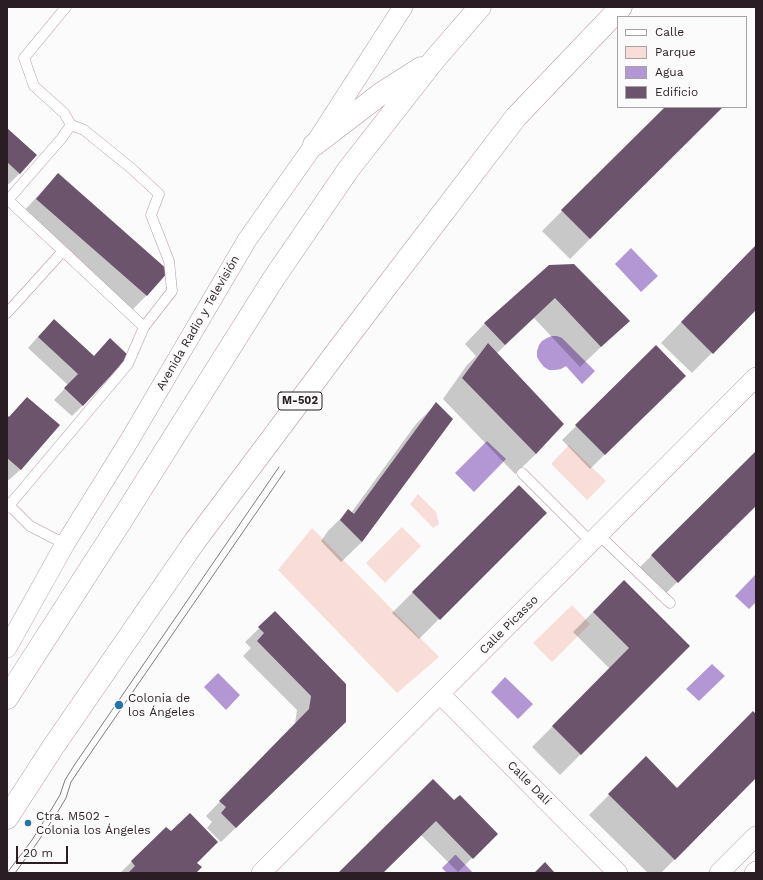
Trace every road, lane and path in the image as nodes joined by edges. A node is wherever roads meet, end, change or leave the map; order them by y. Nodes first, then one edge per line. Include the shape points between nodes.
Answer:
1 (66, 7) edge
2 (404, 7) edge
3 (480, 7) edge
4 (621, 7) edge
5 (434, 60) junction
6 (71, 125) junction
7 (314, 145) junction
8 (7, 199) edge
9 (64, 251) junction
10 (7, 313) edge
11 (144, 327) junction
12 (756, 377) edge
13 (522, 473) dead end
14 (8, 505) edge
15 (595, 538) junction
16 (65, 544) junction
17 (670, 603) dead end
18 (7, 648) edge
19 (440, 694) junction
20 (7, 698) edge
21 (7, 818) edge
22 (756, 836) edge
23 (260, 873) edge
24 (618, 873) edge
25 (719, 873) edge

1 - 6 lane via 24,58 34,86 64,113
2 - 7 street, Avenida Radio y Televisión
3 - 5 highway
4 - 21 highway, M-502 via 516,117 344,342 195,541
5 - 7 highway via 382,93
5 - 20 highway via 348,170 272,281
6 - 8 lane
6 - 11 lane via 84,130 132,168 159,194 151,215 170,261 172,291
7 - 16 street, Avenida Radio y Televisión via 248,240
8 - 9 lane
9 - 10 lane
9 - 11 lane
11 - 14 lane via 128,364
12 - 15 street, Calle Picasso
13 - 15 lane
14 - 16 lane via 30,526
15 - 17 lane
15 - 19 street, Calle Picasso
16 - 18 street, Avenida Radio y Televisión
19 - 23 street, Calle Picasso
19 - 24 street, Calle Dalí
22 - 25 street

